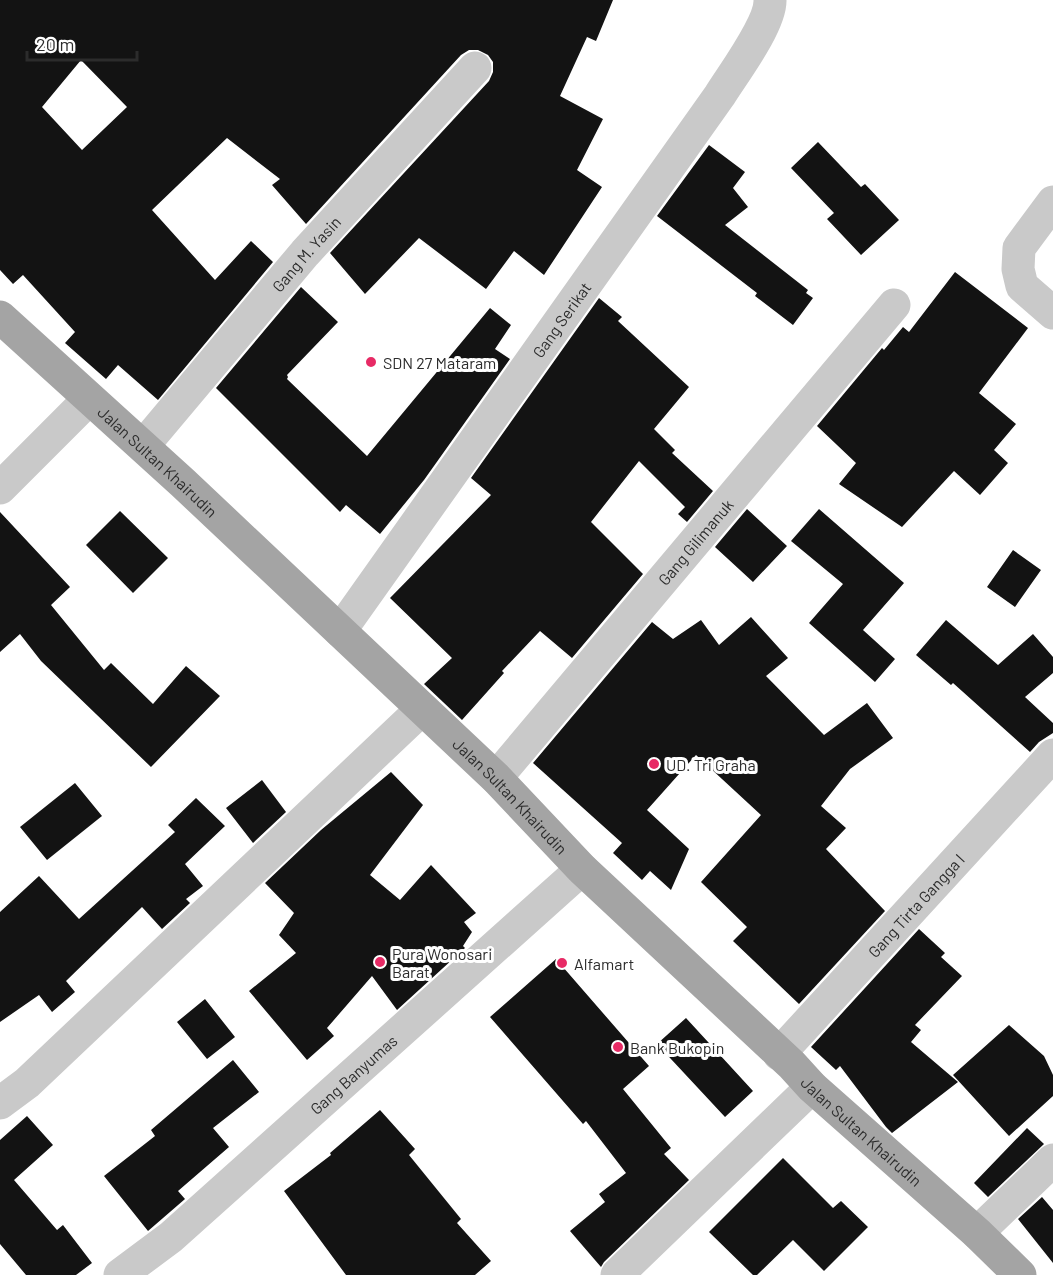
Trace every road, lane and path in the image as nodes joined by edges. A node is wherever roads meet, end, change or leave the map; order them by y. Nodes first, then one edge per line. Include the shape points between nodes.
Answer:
1 (770, 0) edge
2 (475, 68) dead end
3 (1053, 202) edge
4 (894, 304) dead end
5 (1053, 313) edge
6 (0, 317) edge
7 (89, 399) junction
8 (143, 446) junction
9 (0, 488) edge
10 (340, 631) junction
11 (422, 709) junction
12 (1053, 755) edge
13 (496, 778) junction
14 (582, 869) junction
15 (779, 1054) junction
16 (812, 1087) junction
17 (0, 1103) edge
18 (1053, 1160) edge
19 (977, 1233) junction
20 (120, 1275) edge
21 (617, 1275) edge
22 (1020, 1275) edge

1 - 10 street, Gang Serikat via 762,28 720,96
2 - 8 street, Gang M. Yasin via 305,253
3 - 5 street via 1019,248 1017,258 1022,286
4 - 13 street, Gang Gilimanuk
6 - 7 main road, Jalan Sultan Khairudin
7 - 8 main road, Jalan Sultan Khairudin
7 - 9 street
8 - 10 main road, Jalan Sultan Khairudin
10 - 11 main road, Jalan Sultan Khairudin
11 - 13 main road, Jalan Sultan Khairudin
11 - 17 street via 27,1083
12 - 15 street, Gang Tirta Gangga I
13 - 14 main road, Jalan Sultan Khairudin
14 - 15 main road, Jalan Sultan Khairudin
14 - 20 street, Gang Banyumas via 171,1238
15 - 16 main road, Jalan Sultan Khairudin
16 - 19 main road, Jalan Sultan Khairudin
16 - 21 street
18 - 19 street
19 - 22 main road, Jalan Sultan Khairudin

